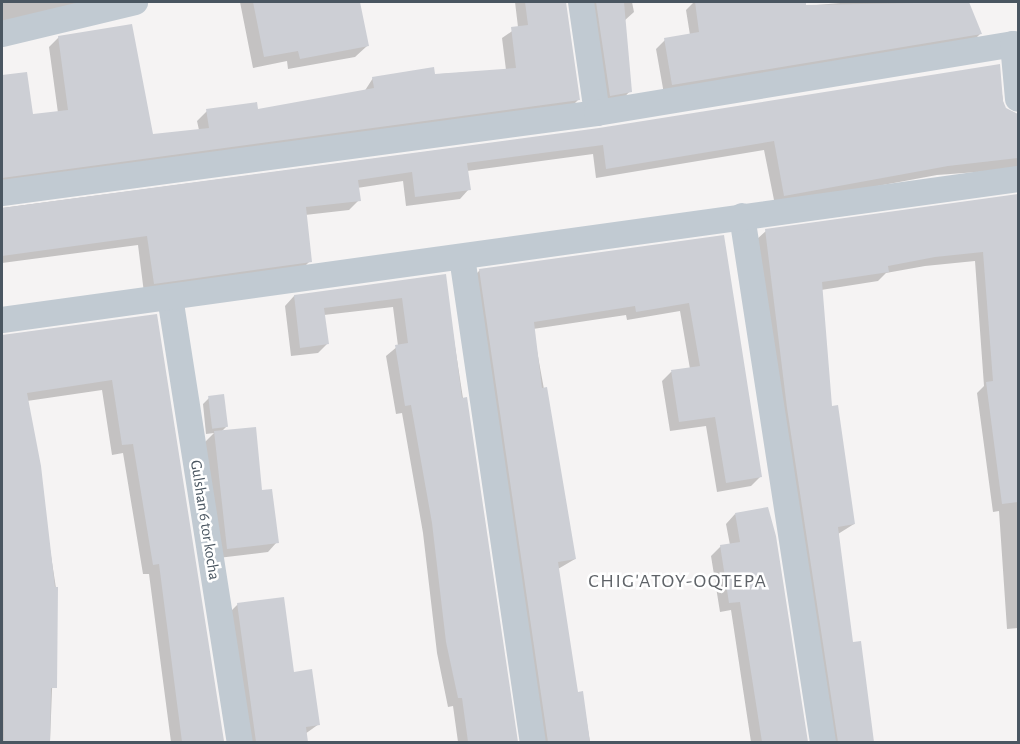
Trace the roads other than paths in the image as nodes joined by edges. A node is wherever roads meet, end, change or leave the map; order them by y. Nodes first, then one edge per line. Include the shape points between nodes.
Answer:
1 (135, 2) edge
2 (581, 2) edge
3 (2, 33) edge
4 (1018, 99) edge
5 (597, 112) junction
6 (1018, 178) edge
7 (2, 193) edge
8 (741, 216) junction
9 (462, 257) junction
10 (170, 297) junction
11 (2, 320) edge
12 (240, 742) edge
13 (532, 742) edge
14 (823, 742) edge

1 - 3 street
2 - 5 street
4 - 5 street via 1013,44
5 - 7 street
6 - 8 street
8 - 9 street
8 - 14 street
9 - 10 street
9 - 13 street
10 - 11 street
10 - 12 street, Gulshan 6 tor kocha

